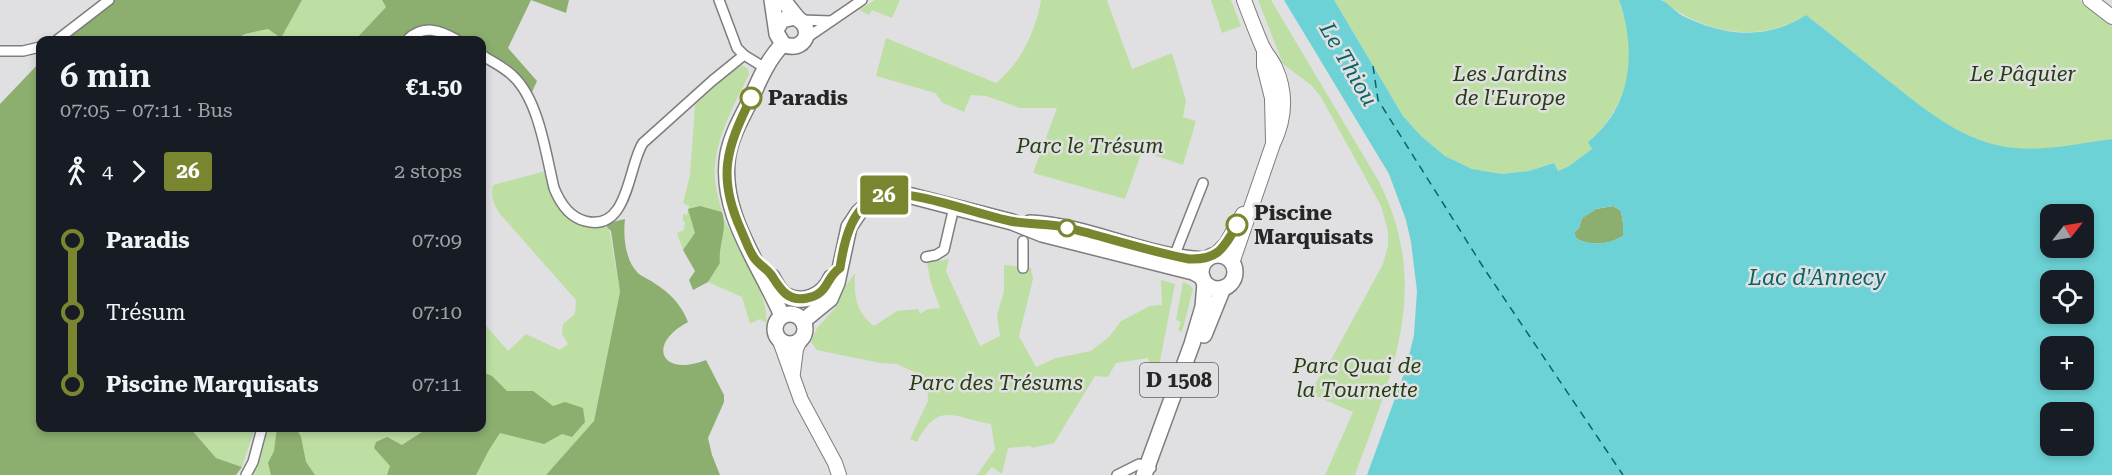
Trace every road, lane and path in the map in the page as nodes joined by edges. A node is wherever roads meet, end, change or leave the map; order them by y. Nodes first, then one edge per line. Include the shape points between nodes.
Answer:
1 (109, 0) edge
2 (719, 0) edge
3 (771, 0) edge
4 (783, 0) edge
5 (862, 0) edge
6 (1244, 0) edge
7 (2090, 0) edge
8 (2112, 18) edge
9 (799, 19) junction
10 (831, 21) junction
11 (777, 28) junction
12 (62, 36) edge
13 (412, 36) edge
14 (449, 36) edge
15 (805, 39) junction
16 (783, 44) junction
17 (0, 47) edge
18 (36, 48) edge
19 (0, 51) edge
20 (11, 51) junction
21 (744, 56) junction
22 (486, 58) edge
23 (765, 68) junction
24 (1203, 183) dead end
25 (1255, 195) junction
26 (954, 207) junction
27 (1012, 222) junction
28 (1023, 241) dead end
29 (1174, 256) junction
30 (926, 257) dead end
31 (754, 258) junction
32 (1210, 258) junction
33 (1151, 261) junction
34 (1232, 263) junction
35 (840, 268) junction
36 (1023, 268) dead end
37 (1203, 280) junction
38 (1223, 288) junction
39 (782, 315) junction
40 (803, 321) junction
41 (780, 341) junction
42 (799, 342) junction
43 (793, 375) junction
44 (261, 432) edge
45 (1149, 471) edge
46 (246, 475) edge
47 (839, 475) edge
48 (1117, 475) edge

1 - 12 street
2 - 21 street via 737,48
3 - 11 main road
4 - 9 main road
5 - 10 street
6 - 25 main road via 1264,49 1272,98 1273,144
7 - 8 main road
9 - 10 street
9 - 11 main road via 786,18
9 - 15 main road via 806,28
10 - 15 street
11 - 16 main road
13 - 14 street via 429,29
15 - 16 main road via 792,47
16 - 23 main road
17 - 20 street
18 - 20 street
19 - 20 street
21 - 22 street via 643,143 620,207 612,216 588,222 571,214 557,196 537,117 522,86
21 - 23 street
23 - 31 main road via 735,130 726,181 733,211
24 - 29 street
25 - 32 main road via 1226,244
25 - 34 main road
26 - 27 main road
26 - 30 street via 944,250
26 - 35 main road via 904,194 884,195 872,201 849,227
27 - 29 main road via 1067,228
27 - 33 main road via 1041,234
28 - 36 street
29 - 32 main road
29 - 33 street
31 - 35 main road via 771,274 780,290 797,299 820,293
31 - 39 main road
32 - 34 main road via 1224,256
32 - 37 main road via 1202,268
33 - 37 main road via 1193,272
34 - 38 main road via 1234,277
35 - 40 main road via 830,299
37 - 38 main road via 1214,288
37 - 45 main road, D 1508 via 1203,307
38 - 45 main road, D 1508
39 - 40 main road via 794,314
39 - 41 main road via 775,331
40 - 42 main road via 806,332
41 - 42 main road
41 - 43 main road
42 - 43 main road
43 - 47 main road via 801,400
44 - 46 street
45 - 48 street via 1139,464

